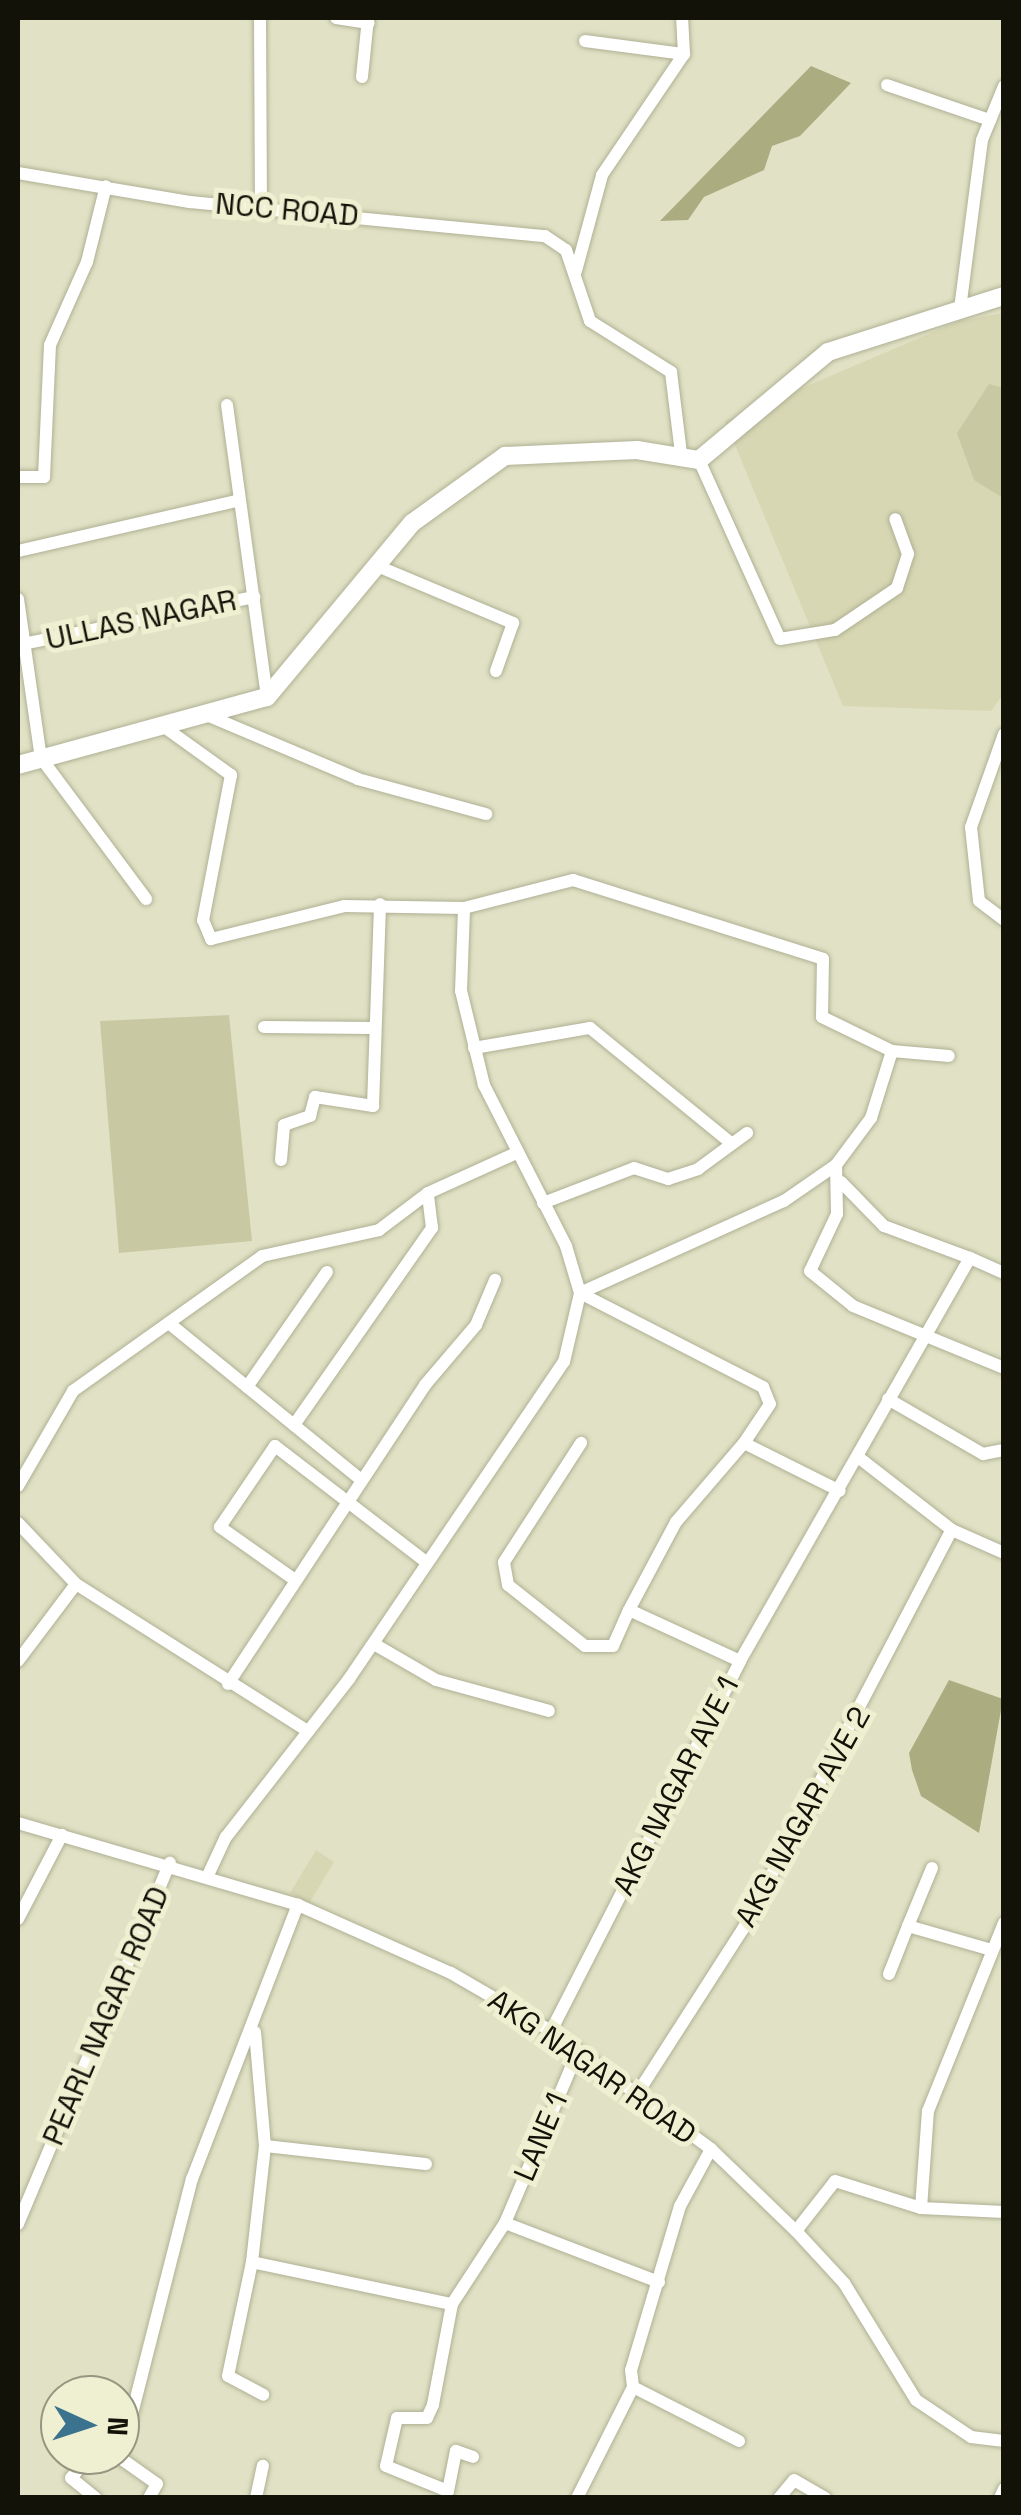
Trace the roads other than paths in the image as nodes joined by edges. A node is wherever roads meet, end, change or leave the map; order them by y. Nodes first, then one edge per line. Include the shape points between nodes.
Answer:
1 (260, 18) edge
2 (336, 18) edge
3 (682, 18) edge
4 (369, 20) edge
5 (585, 41) dead end
6 (684, 54) junction
7 (362, 77) dead end
8 (887, 85) dead end
9 (1004, 86) edge
10 (990, 120) junction
11 (18, 173) edge
12 (106, 186) junction
13 (262, 210) junction
14 (576, 278) junction
15 (1004, 296) edge
16 (960, 309) junction
17 (227, 405) dead end
18 (681, 453) junction
19 (700, 460) junction
20 (18, 477) edge
21 (236, 501) junction
22 (895, 520) dead end
23 (18, 551) edge
24 (376, 565) junction
25 (254, 597) junction
26 (18, 599) edge
27 (28, 643) junction
28 (496, 671) dead end
29 (267, 697) junction
30 (208, 716) junction
31 (168, 729) junction
32 (1004, 734) edge
33 (42, 758) junction
34 (18, 765) edge
35 (486, 814) dead end
36 (146, 898) dead end
37 (380, 904) junction
38 (464, 908) junction
39 (1004, 920) edge
40 (264, 1027) dead end
41 (373, 1028) junction
42 (474, 1048) junction
43 (892, 1051) junction
44 (949, 1056) dead end
45 (747, 1134) dead end
46 (731, 1143) junction
47 (514, 1154) junction
48 (281, 1160) dead end
49 (836, 1165) junction
50 (840, 1182) junction
51 (428, 1193) junction
52 (544, 1202) junction
53 (970, 1258) junction
54 (327, 1272) dead end
55 (1004, 1274) edge
56 (495, 1280) dead end
57 (580, 1292) junction
58 (170, 1324) junction
59 (926, 1334) junction
60 (1004, 1368) edge
61 (247, 1387) junction
62 (888, 1398) junction
63 (294, 1425) junction
64 (581, 1443) dead end
65 (744, 1443) junction
66 (1004, 1450) edge
67 (858, 1456) junction
68 (361, 1480) junction
69 (18, 1486) edge
70 (840, 1491) junction
71 (349, 1507) junction
72 (18, 1523) edge
73 (952, 1530) junction
74 (1004, 1553) edge
75 (426, 1562) junction
76 (295, 1580) junction
77 (76, 1584) junction
78 (629, 1610) junction
79 (374, 1644) junction
80 (18, 1661) edge
81 (740, 1661) junction
82 (228, 1684) junction
83 (549, 1712) dead end
84 (306, 1730) junction
85 (18, 1823) edge
86 (62, 1835) junction
87 (170, 1862) junction
88 (932, 1868) dead end
89 (210, 1873) junction
90 (298, 1905) junction
91 (18, 1919) edge
92 (1004, 1922) edge
93 (908, 1926) junction
94 (991, 1950) junction
95 (889, 1974) dead end
96 (255, 2029) junction
97 (550, 2031) junction
98 (578, 2051) junction
99 (637, 2094) junction
100 (265, 2146) junction
101 (710, 2149) junction
102 (426, 2164) dead end
103 (921, 2208) junction
104 (1004, 2212) edge
105 (504, 2223) junction
106 (18, 2224) edge
107 (796, 2231) junction
108 (252, 2262) junction
109 (659, 2282) junction
110 (452, 2304) junction
111 (140, 2375) edge
112 (633, 2387) junction
113 (263, 2395) dead end
114 (739, 2441) dead end
115 (1004, 2441) edge
116 (473, 2457) dead end
117 (263, 2466) dead end
118 (140, 2472) edge
119 (73, 2475) edge
120 (1004, 2489) edge
121 (96, 2498) edge
122 (148, 2498) edge
123 (256, 2498) edge
124 (577, 2498) edge
125 (779, 2498) edge
126 (824, 2498) edge
127 (1000, 2498) edge

1 - 13 street
2 - 4 street
3 - 6 street
4 - 7 street
5 - 6 street
6 - 14 street via 602,175
8 - 10 street
9 - 10 street
10 - 16 street
11 - 12 street, NCC ROAD
12 - 13 street, NCC ROAD
12 - 20 street via 87,262 50,345 44,477
13 - 14 street, NCC ROAD via 472,224 557,242
14 - 18 street via 590,321 671,372
15 - 16 main road
16 - 19 main road via 806,364
17 - 21 street, ULLAS NAGAR
18 - 19 main road
18 - 24 main road via 505,456 412,523
19 - 22 street via 780,639 834,630 897,588 908,554
21 - 23 street
21 - 25 street, ULLAS NAGAR
24 - 28 street via 513,623
24 - 29 main road
25 - 27 street, ULLAS NAGAR
25 - 29 street, ULLAS NAGAR
26 - 27 street
27 - 33 street
29 - 30 main road
30 - 31 main road
30 - 35 street via 358,779
31 - 33 main road
31 - 37 street via 231,775 230,814 202,920 211,939
32 - 39 street via 971,826 979,901
33 - 34 main road
33 - 36 street
37 - 38 street
37 - 41 street
38 - 42 street via 461,991
38 - 43 street via 573,880 770,939 826,962 828,1024
40 - 41 street
41 - 48 street via 374,1106 315,1097 310,1116 284,1124
42 - 46 street via 590,1028
42 - 47 street
43 - 44 street
43 - 49 street via 872,1118
45 - 46 street
46 - 52 street via 668,1180 634,1168
47 - 51 street
47 - 52 street
49 - 50 street
49 - 57 street via 784,1201
50 - 53 street via 884,1226
50 - 59 street via 837,1214 810,1265 814,1280
51 - 58 street via 379,1230 334,1246 289,1245 262,1256
51 - 63 street via 437,1209 432,1228
52 - 57 street
53 - 55 street
53 - 59 street
54 - 61 street
56 - 68 street via 476,1325
57 - 65 street via 763,1387 770,1404
57 - 75 street via 564,1362
58 - 61 street
58 - 69 street via 74,1391
59 - 60 street
59 - 62 street
61 - 63 street
62 - 66 street via 983,1454
62 - 67 street
63 - 68 street
64 - 78 street via 504,1562 508,1585 586,1646 613,1646
65 - 70 street
65 - 78 street via 676,1522
67 - 70 street
67 - 73 street
68 - 71 street
70 - 81 street
71 - 75 street
71 - 76 street
71 - 76 street via 275,1446 263,1461 220,1527
72 - 77 street
73 - 74 street
73 - 99 street, AKG NAGAR AVE 2 via 743,1930
75 - 79 street
76 - 82 street
77 - 80 street
77 - 82 street
78 - 81 street, AKG NAGAR AVE 1
79 - 83 street via 436,1680
79 - 84 street
81 - 97 street, AKG NAGAR AVE 1
82 - 84 street
84 - 89 street
85 - 86 street, AKG NAGAR ROAD
86 - 87 street, AKG NAGAR ROAD
86 - 91 street
87 - 89 street, AKG NAGAR ROAD
87 - 106 street, PEARL NAGAR ROAD
88 - 93 street
89 - 90 street, AKG NAGAR ROAD
90 - 96 street
90 - 97 street, AKG NAGAR ROAD via 451,1973
92 - 94 street
93 - 94 street
93 - 95 street
94 - 103 street via 928,2111
96 - 100 street
96 - 111 street via 192,2179
97 - 98 street, AKG NAGAR ROAD
98 - 99 street, AKG NAGAR ROAD
98 - 105 street, LANE 1
99 - 101 street, AKG NAGAR ROAD
100 - 102 street
100 - 108 street
101 - 107 street, AKG NAGAR ROAD
101 - 109 street via 680,2206
103 - 104 street
103 - 107 street via 835,2180
105 - 109 street
105 - 110 street, LANE 1
107 - 115 street, AKG NAGAR ROAD via 844,2283 897,2382 971,2436
108 - 110 street
108 - 113 street via 228,2376
109 - 112 street
110 - 116 street via 433,2406 427,2418 397,2418 386,2466 448,2491 456,2451
112 - 114 street
112 - 124 street
117 - 123 street
118 - 122 street via 156,2484
119 - 121 street
120 - 127 street
125 - 126 street via 794,2480

